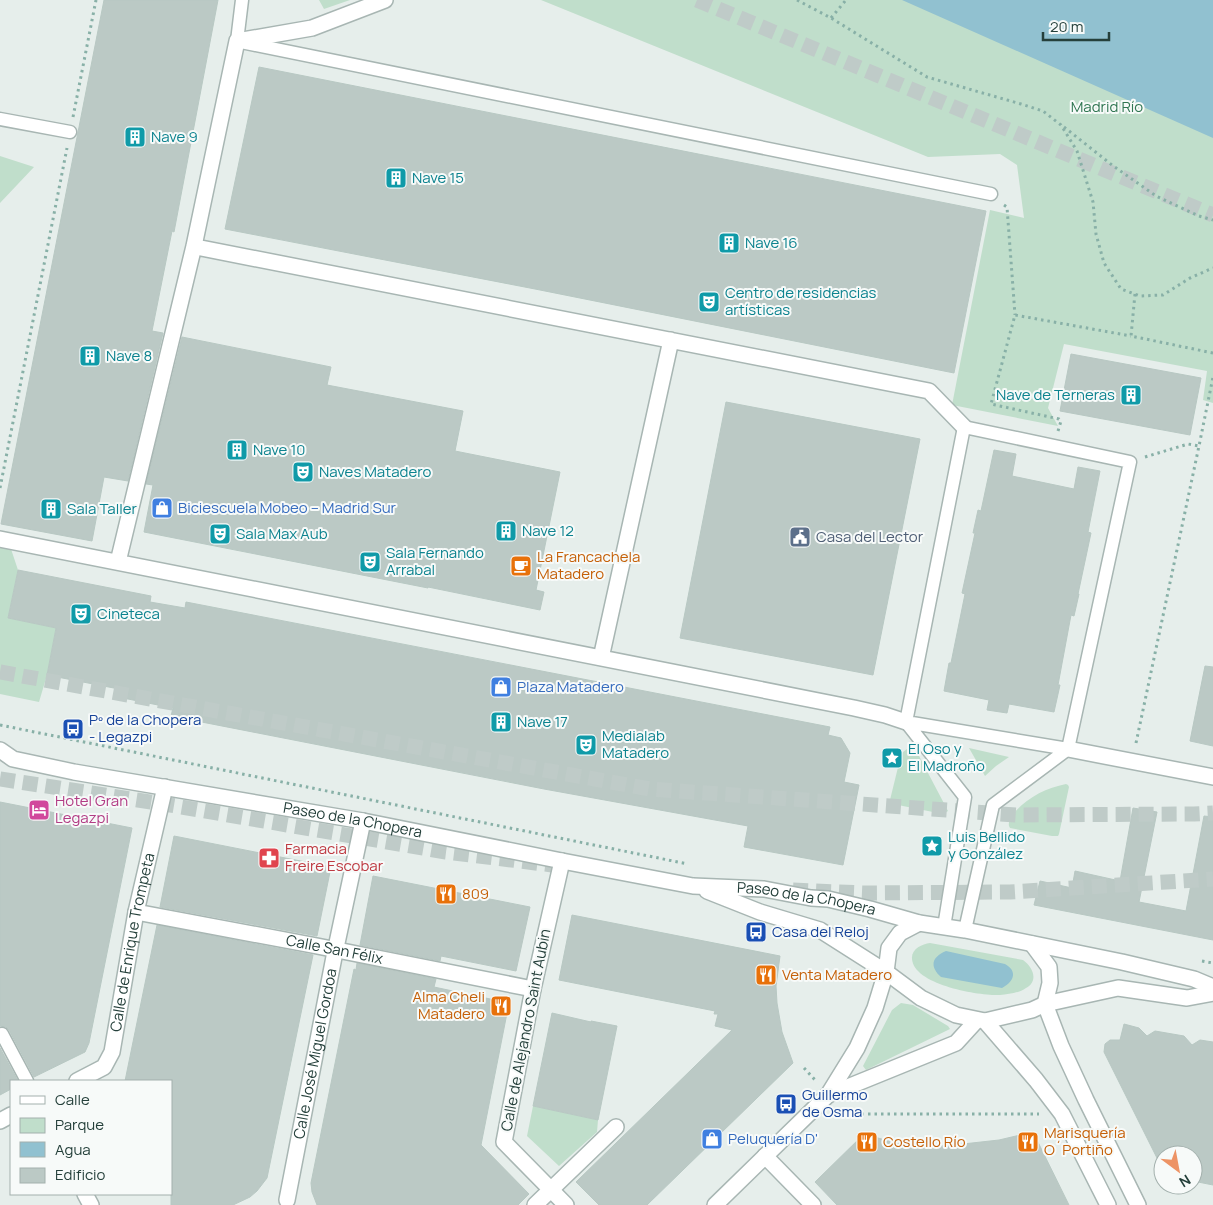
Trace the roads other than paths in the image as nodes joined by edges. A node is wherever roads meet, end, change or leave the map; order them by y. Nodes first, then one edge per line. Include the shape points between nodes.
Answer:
1 (242, 0) edge
2 (385, 0) edge
3 (237, 40) junction
4 (0, 119) edge
5 (70, 132) road end
6 (991, 194) road end
7 (194, 246) junction
8 (671, 340) junction
9 (964, 427) junction
10 (0, 539) edge
11 (118, 562) junction
12 (601, 658) junction
13 (906, 722) junction
14 (1068, 749) junction
15 (0, 750) edge
16 (7, 761) edge
17 (1213, 777) edge
18 (165, 787) junction
19 (363, 821) junction
20 (562, 861) junction
21 (692, 886) junction
22 (136, 912) junction
23 (919, 923) junction
24 (944, 927) junction
25 (965, 930) junction
26 (1032, 944) junction
27 (335, 950) junction
28 (886, 972) junction
29 (1213, 987) edge
30 (533, 989) junction
31 (1213, 993) edge
32 (1045, 1004) junction
33 (981, 1021) junction
34 (2, 1034) dead end
35 (26, 1080) edge
36 (79, 1080) edge
37 (828, 1096) junction
38 (616, 1127) dead end
39 (765, 1156) junction
40 (552, 1189) junction
41 (285, 1203) edge
42 (535, 1205) edge
43 (566, 1205) edge
44 (715, 1205) edge
45 (813, 1205) edge
46 (1108, 1205) edge
47 (1138, 1205) edge

1 - 3 lane
2 - 3 street via 312,28
3 - 6 lane
3 - 7 street
4 - 5 lane
7 - 8 street
7 - 11 street
8 - 9 street via 929,391
8 - 12 street
9 - 13 lane
9 - 14 lane via 1130,462
10 - 11 street
11 - 12 street
12 - 13 street via 885,715
13 - 14 lane
13 - 24 lane via 965,797
14 - 17 street
14 - 25 lane via 993,805
15 - 16 street, Paseo de la Chopera
16 - 18 street, Paseo de la Chopera
18 - 19 street, Paseo de la Chopera
18 - 22 street, Calle de Enrique Trompeta
19 - 20 street, Paseo de la Chopera
19 - 27 street, Calle José Miguel Gordoa
20 - 21 street, Paseo de la Chopera
20 - 30 street, Calle de Alejandro Saint Aubin
21 - 23 street, Paseo de la Chopera via 764,889 870,908
21 - 28 street, Paseo de la Chopera via 820,930
22 - 27 street, Calle San Félix
22 - 36 street, Calle de Enrique Trompeta via 112,1052 104,1066
23 - 24 street, Paseo de la Chopera
23 - 28 street via 900,933 889,948
24 - 25 street, Paseo de la Chopera
25 - 26 street, Paseo de la Chopera
26 - 29 street via 1194,979
26 - 32 street via 1049,967 1050,983
27 - 30 street, Calle San Félix
27 - 41 street, Calle José Miguel Gordoa
28 - 33 street, Paseo de la Chopera via 921,998 956,1015
28 - 37 street via 875,1008 857,1048
30 - 40 street, Calle de Alejandro Saint Aubin via 504,1142
31 - 32 street via 1187,998 1118,988
32 - 33 street
32 - 47 street via 1061,1046
33 - 37 street via 956,1043
33 - 46 street via 1036,1080 1062,1114
34 - 35 lane
37 - 39 street
38 - 40 street
39 - 44 street
39 - 45 street
40 - 42 street
40 - 43 street, Calle de Alejandro Saint Aubin

